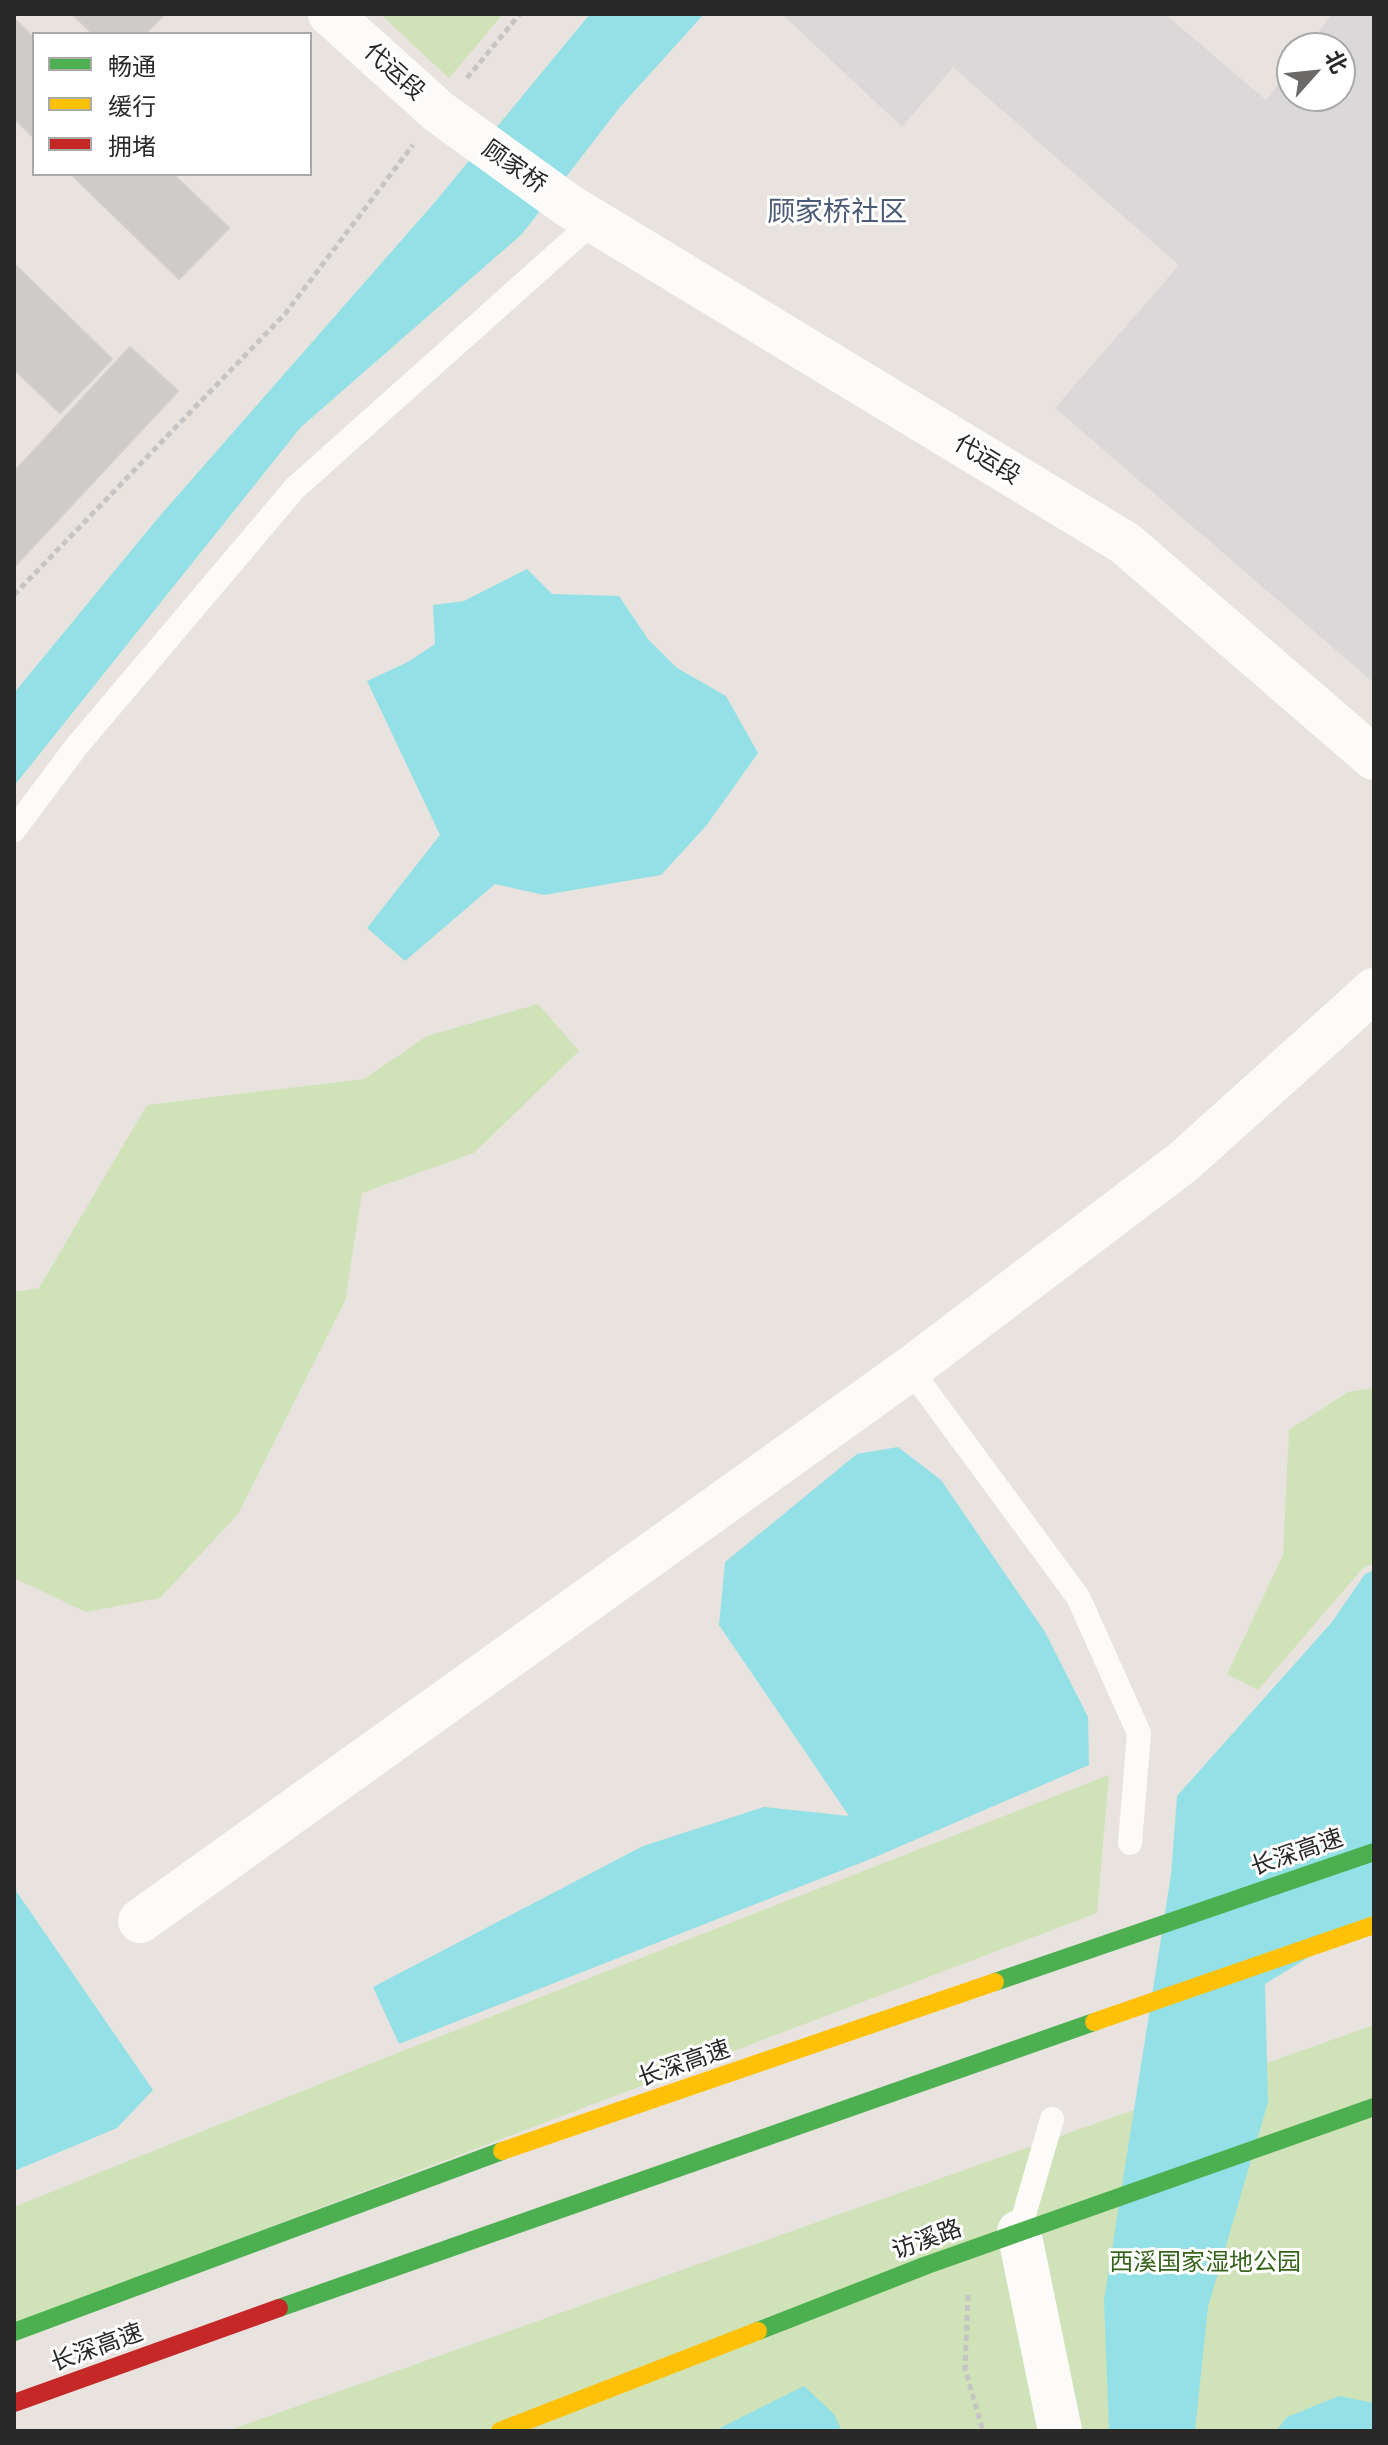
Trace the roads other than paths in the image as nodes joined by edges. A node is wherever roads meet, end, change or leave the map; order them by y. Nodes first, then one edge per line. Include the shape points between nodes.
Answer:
1 (330, 14) edge
2 (449, 120) joint
3 (582, 213) junction
4 (1374, 758) edge
5 (14, 830) edge
6 (1374, 990) edge
7 (910, 1369) junction
8 (1130, 1843) dead end
9 (1374, 1852) edge
10 (140, 1921) dead end
11 (1374, 1925) edge
12 (1374, 2107) edge
13 (1052, 2119) dead end
14 (1019, 2232) junction
15 (14, 2332) edge
16 (14, 2403) edge
17 (500, 2431) edge
18 (1060, 2431) edge

1 - 2 street, 代运段
2 - 3 street, 顾家桥
3 - 4 street, 代运段 via 1125,543
3 - 5 lane via 295,488 76,747
6 - 7 street via 1183,1162
7 - 8 lane via 1078,1597 1139,1733
7 - 10 street
9 - 15 main road, 长深高速 via 428,2177
11 - 16 main road, 长深高速
12 - 14 main road, 访溪路
13 - 14 lane
14 - 17 main road, 访溪路
14 - 18 street

